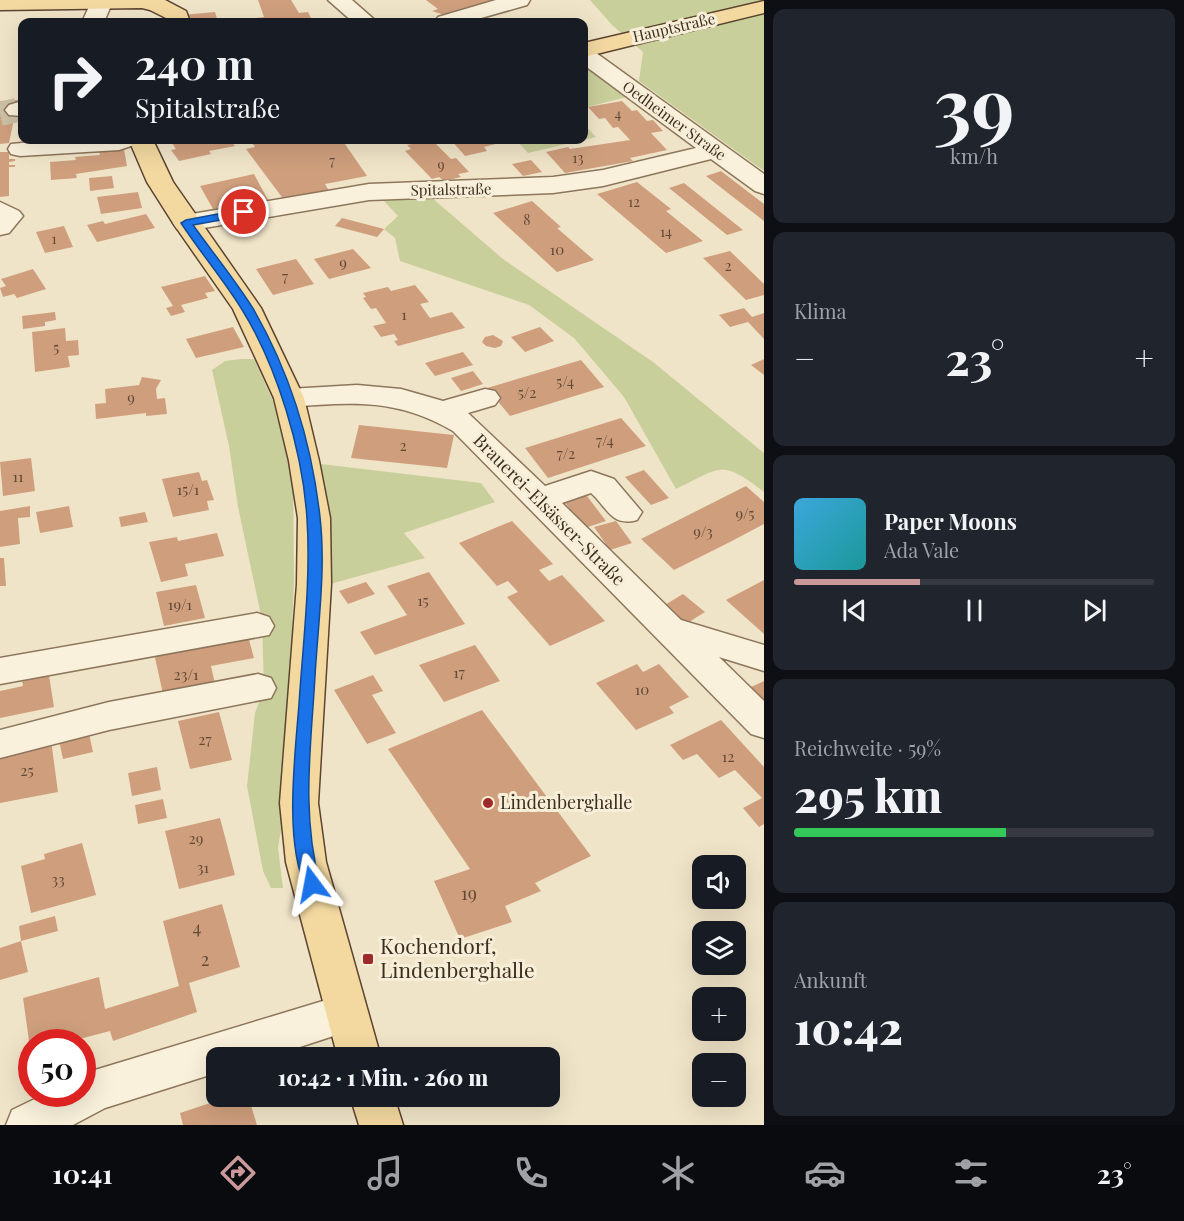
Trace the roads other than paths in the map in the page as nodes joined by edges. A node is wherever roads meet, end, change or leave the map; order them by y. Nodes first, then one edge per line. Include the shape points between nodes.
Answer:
1 (339, 0) edge
2 (519, 0) edge
3 (102, 1) edge
4 (165, 3) edge
5 (0, 4) edge
6 (764, 7) edge
7 (95, 18) edge
8 (178, 18) edge
9 (361, 18) edge
10 (459, 18) edge
11 (588, 49) edge
12 (588, 58) edge
13 (102, 144) edge
14 (143, 144) edge
15 (20, 149) dead end
16 (715, 151) junction
17 (764, 186) edge
18 (186, 223) junction
19 (289, 398) junction
20 (485, 398) dead end
21 (444, 411) junction
22 (538, 499) junction
23 (626, 512) dead end
24 (257, 626) dead end
25 (666, 628) junction
26 (764, 658) edge
27 (0, 671) edge
28 (258, 688) dead end
29 (764, 724) edge
30 (0, 744) edge
31 (346, 1012) junction
32 (357, 1047) edge
33 (375, 1107) edge
34 (28, 1125) edge
35 (381, 1125) edge

1 - 9 street
2 - 10 street
3 - 4 main road
3 - 5 main road
3 - 7 street
4 - 8 main road
6 - 11 main road, Hauptstraße
12 - 16 street, Oedheimer Straße
13 - 15 street
14 - 18 main road via 160,182
16 - 17 street, Oedheimer Straße
16 - 18 street, Spitalstraße via 553,186 369,192
18 - 19 main road via 247,309
19 - 21 street, Brauerei-Elsässer-Straße via 368,394 422,402
19 - 31 main road via 314,518 314,584 300,803 306,862
20 - 21 street
21 - 22 street, Brauerei-Elsässer-Straße via 464,424
22 - 23 street via 591,482 603,486
22 - 25 street, Brauerei-Elsässer-Straße
24 - 27 street
25 - 26 street
25 - 29 street, Brauerei-Elsässer-Straße
28 - 30 street via 109,716
31 - 32 main road
31 - 34 street via 95,1090
33 - 35 main road

